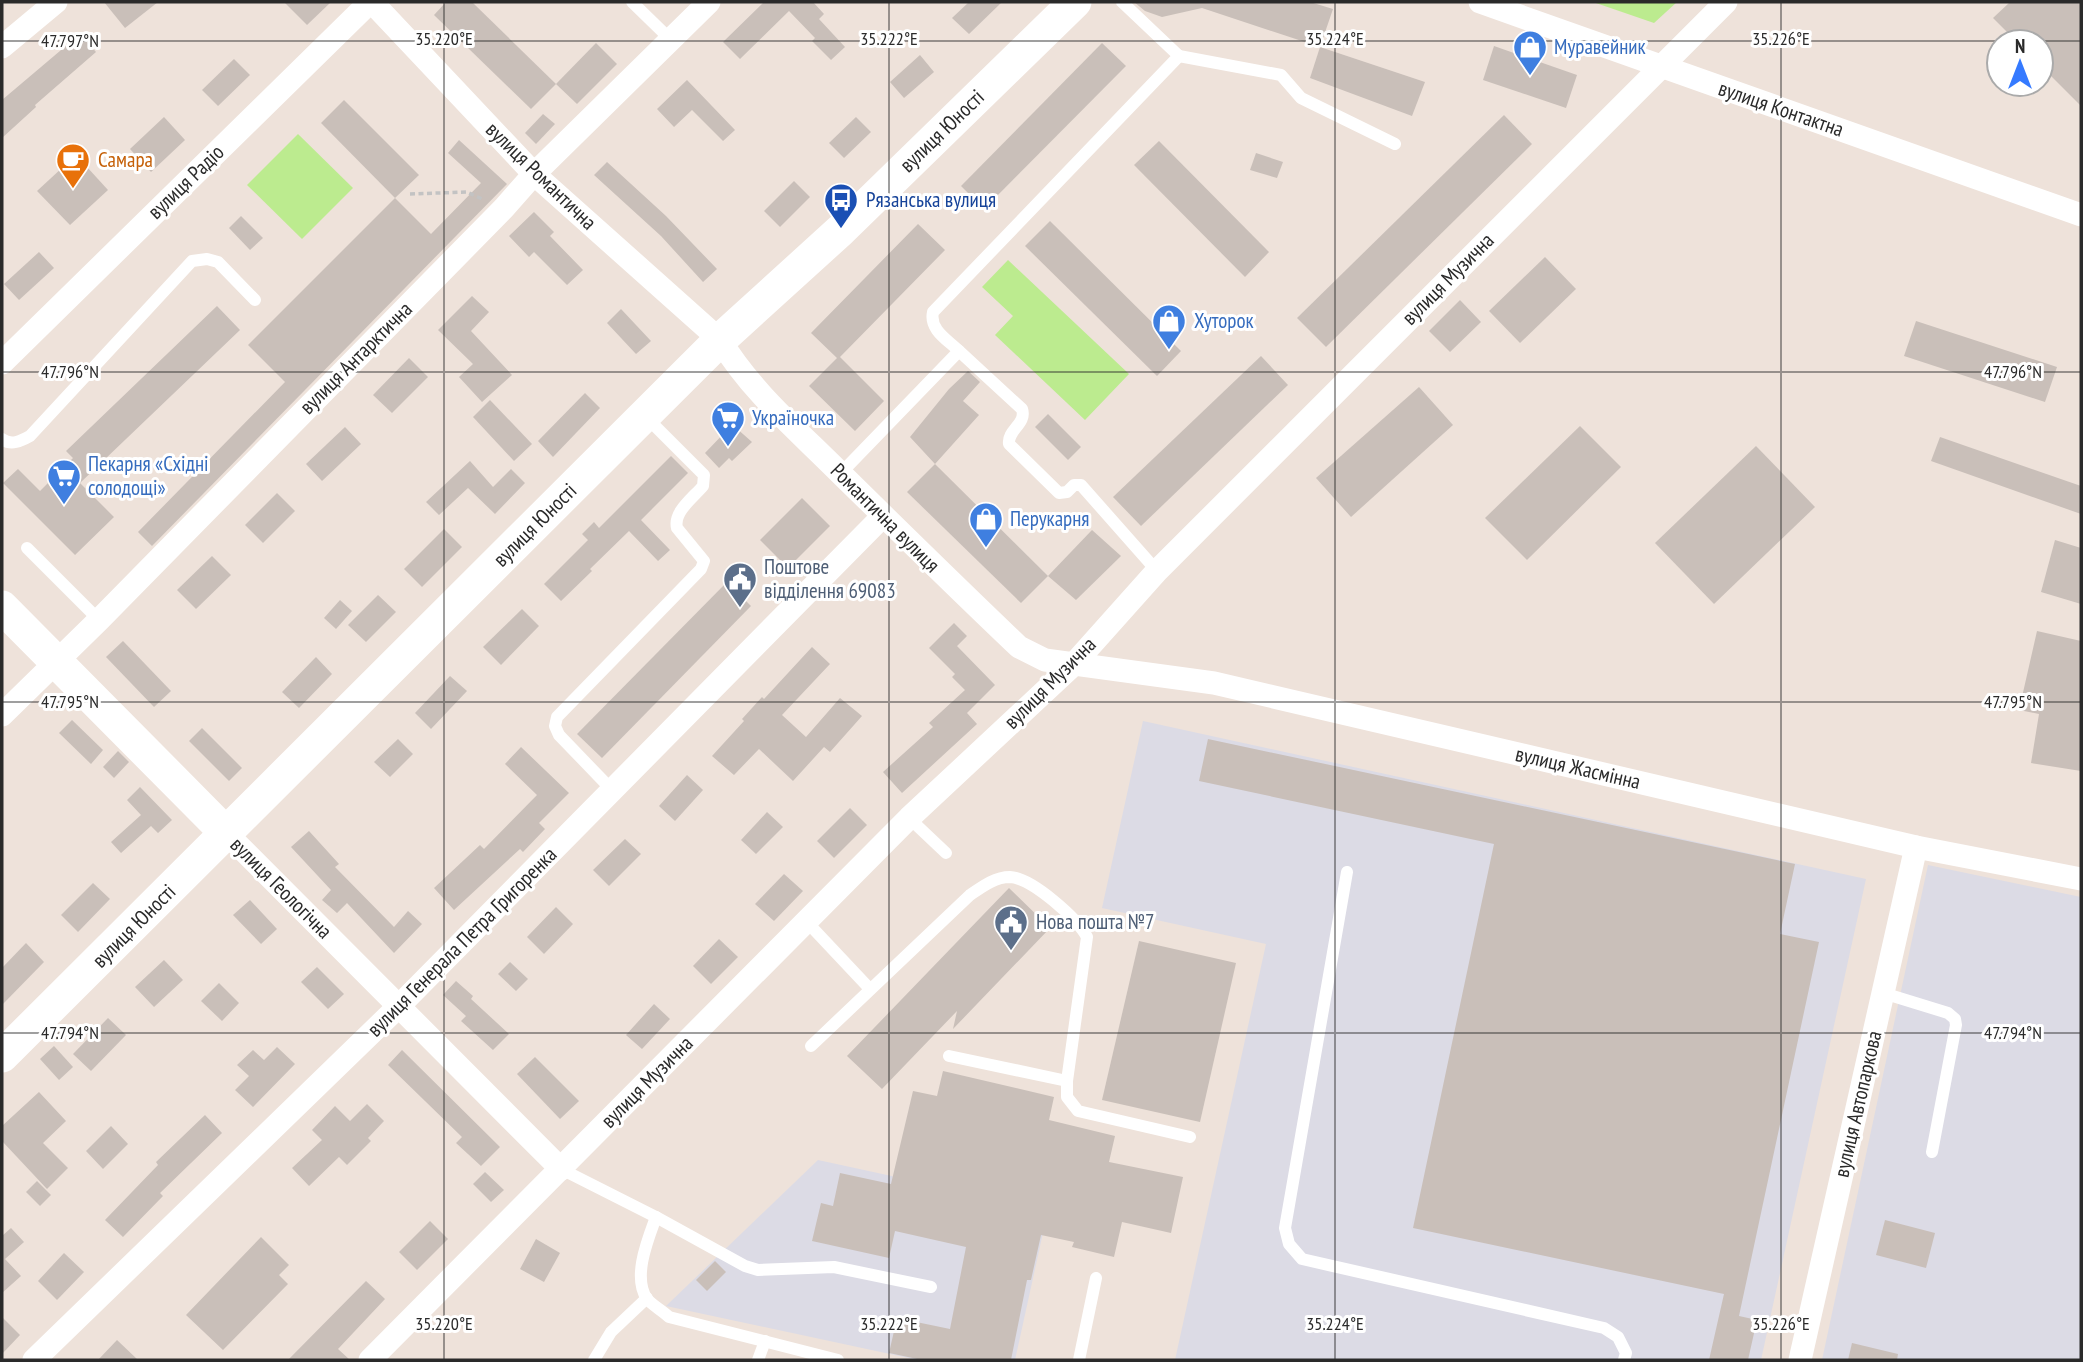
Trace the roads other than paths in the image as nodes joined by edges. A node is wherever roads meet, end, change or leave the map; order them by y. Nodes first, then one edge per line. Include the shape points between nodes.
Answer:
1 (56, 2) edge
2 (371, 2) edge
3 (632, 2) edge
4 (709, 2) edge
5 (1075, 2) edge
6 (1122, 2) edge
7 (1480, 2) edge
8 (1726, 2) edge
9 (671, 40) junction
10 (2, 46) edge
11 (1179, 57) junction
12 (1661, 66) junction
13 (1395, 144) dead end
14 (534, 174) junction
15 (2081, 215) edge
16 (255, 300) dead end
17 (720, 340) junction
18 (960, 351) junction
19 (2, 363) edge
20 (645, 415) junction
21 (2, 439) edge
22 (841, 474) junction
23 (882, 517) junction
24 (27, 548) dead end
25 (1157, 571) junction
26 (2, 607) edge
27 (99, 620) junction
28 (56, 661) junction
29 (1073, 665) junction
30 (2, 715) edge
31 (612, 790) junction
32 (909, 818) junction
33 (226, 834) junction
34 (1916, 847) junction
35 (946, 853) dead end
36 (1347, 872) dead end
37 (2081, 879) edge
38 (806, 921) junction
39 (870, 989) junction
40 (1883, 993) junction
41 (398, 1007) junction
42 (811, 1046) dead end
43 (2, 1056) edge
44 (949, 1056) dead end
45 (1067, 1081) junction
46 (1190, 1137) dead end
47 (1931, 1152) dead end
48 (561, 1169) junction
49 (656, 1217) junction
50 (1096, 1279) dead end
51 (931, 1287) dead end
52 (647, 1298) junction
53 (765, 1341) junction
54 (34, 1360) edge
55 (370, 1360) edge
56 (594, 1360) edge
57 (758, 1360) edge
58 (838, 1360) edge
59 (1079, 1360) edge
60 (1624, 1360) edge
61 (1800, 1360) edge

1 - 10 street
2 - 14 street, вулиця Романтична
2 - 19 street, вулиця Радіо
3 - 9 lane
4 - 9 street, вулиця Антарктична
5 - 17 street, вулиця Юності via 841,230
6 - 11 lane
7 - 12 street, вулиця Контактна
8 - 12 street, вулиця Музична
9 - 14 street, вулиця Антарктична
11 - 13 lane via 1281,75 1301,98
11 - 18 lane via 933,312 935,328
12 - 15 street, вулиця Контактна
12 - 25 street, вулиця Музична
14 - 17 street, вулиця Романтична
14 - 27 street, вулиця Антарктична
16 - 21 lane via 218,262 207,258 192,261 30,436 18,443
17 - 20 street, вулиця Юності
17 - 22 street, Романтична вулиця via 756,391
18 - 22 lane
18 - 25 lane via 1022,409 1022,420 1009,444 1059,493 1081,485
20 - 31 lane via 704,475 704,486 676,521 704,561 557,717 559,735
20 - 33 street, вулиця Юності
22 - 23 street, Романтична вулиця
23 - 29 street, Романтична вулиця via 1019,647 1045,660
23 - 31 street, вулиця Генерала Петра Григоренка
24 - 27 lane
25 - 29 street, вулиця Музична
26 - 28 street, вулиця Геологічна
27 - 28 street, вулиця Антарктична
28 - 30 street, вулиця Антарктична
28 - 33 street, вулиця Геологічна
29 - 32 street, вулиця Музична
29 - 34 street, вулиця Жасмінна via 1213,682
31 - 41 street, вулиця Генерала Петра Григоренка
32 - 35 lane
32 - 38 street, вулиця Музична
33 - 41 street, вулиця Геологічна
33 - 43 street, вулиця Юності
34 - 37 street, вулиця Жасмінна
34 - 40 street, вулиця Автопаркова
36 - 60 lane via 1285,1228 1289,1244 1302,1259 1604,1328 1618,1337 1626,1353
38 - 39 lane
38 - 48 street, вулиця Музична
39 - 42 lane
39 - 45 lane via 970,894 991,881 1011,877 1030,883 1081,925 1087,937
40 - 47 lane via 1955,1019
40 - 61 street, вулиця Автопаркова
41 - 48 street, вулиця Геологічна
41 - 54 street, вулиця Генерала Петра Григоренка
44 - 45 lane
45 - 46 lane via 1067,1097 1079,1111
48 - 49 lane
48 - 55 street, вулиця Музична
49 - 51 lane via 758,1270 834,1267
49 - 52 lane via 640,1276
50 - 59 lane
52 - 53 lane via 669,1317
52 - 56 lane via 611,1332
53 - 57 lane
53 - 58 lane

